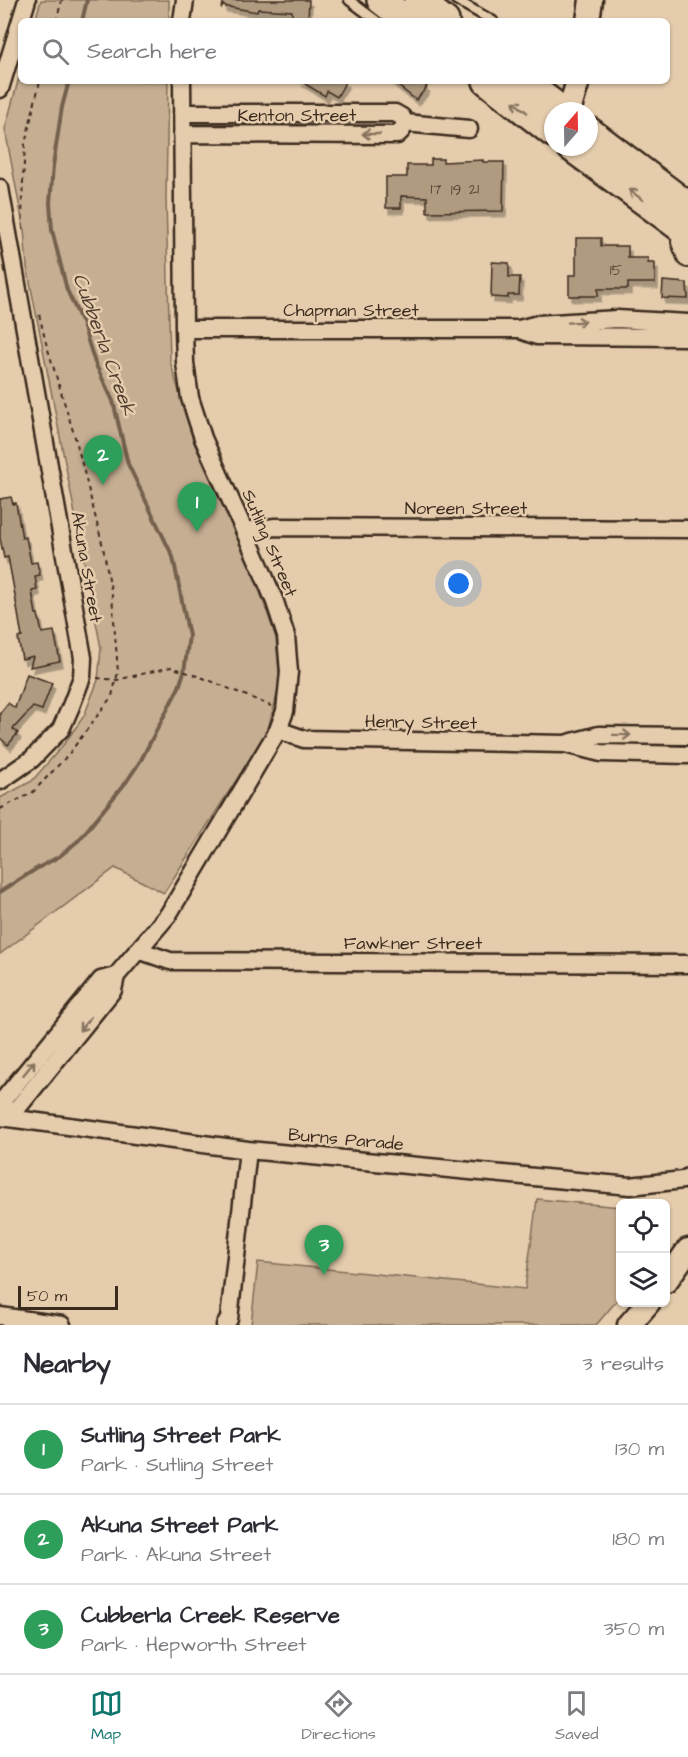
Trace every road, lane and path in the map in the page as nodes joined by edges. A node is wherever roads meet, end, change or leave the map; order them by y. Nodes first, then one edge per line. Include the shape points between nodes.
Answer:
1 (27, 0) edge
2 (62, 0) edge
3 (185, 0) edge
4 (225, 0) edge
5 (349, 0) edge
6 (381, 0) edge
7 (418, 0) edge
8 (456, 0) edge
9 (591, 0) edge
10 (221, 9) dead end
11 (22, 18) edge
12 (57, 18) edge
13 (182, 18) edge
14 (373, 18) edge
15 (404, 18) edge
16 (441, 18) edge
17 (488, 18) edge
18 (588, 18) edge
19 (18, 30) edge
20 (182, 84) edge
21 (491, 84) edge
22 (527, 84) edge
23 (577, 84) edge
24 (0, 89) edge
25 (551, 102) edge
26 (572, 102) edge
27 (182, 113) junction
28 (405, 123) junction
29 (544, 126) edge
30 (469, 129) dead end
31 (182, 134) junction
32 (598, 140) edge
33 (586, 156) edge
34 (0, 188) edge
35 (686, 223) edge
36 (688, 257) edge
37 (688, 323) edge
38 (184, 329) junction
39 (519, 330) junction
40 (688, 337) edge
41 (688, 529) edge
42 (245, 531) junction
43 (82, 677) junction
44 (285, 711) junction
45 (278, 730) junction
46 (688, 736) edge
47 (565, 744) junction
48 (688, 755) edge
49 (0, 781) edge
50 (138, 951) junction
51 (688, 964) edge
52 (2, 1117) edge
53 (248, 1150) junction
54 (688, 1177) edge
55 (688, 1250) edge
56 (670, 1275) edge
57 (645, 1307) edge
58 (0, 1316) edge
59 (632, 1324) edge
60 (62, 1325) edge
61 (225, 1325) edge

1 - 11 street
2 - 12 path
3 - 13 street
4 - 10 path
5 - 14 lane
6 - 15 highway
7 - 16 highway
8 - 17 lane
9 - 18 main road
19 - 24 street
20 - 27 street, Sutling Street
29 -> 21 highway
22 - 25 highway
23 - 26 main road
27 - 28 street, Kenton Street via 395,113
27 - 31 street, Sutling Street
28 - 30 street, Kenton Street
28 -> 31 street, Kenton Street via 396,135
31 - 38 street, Sutling Street
32 - 35 highway
35 -> 33 highway
34 - 43 street, Akuna Street via 83,658
35 - 36 street via 682,242
39 -> 37 street, Chapman Street via 538,324 618,319
38 - 39 street, Chapman Street
38 - 42 street, Sutling Street via 190,398 203,438
39 - 40 street, Chapman Street via 537,336
41 - 42 street, Noreen Street via 275,527
42 - 44 street, Sutling Street via 286,636 289,672
43 - 44 path via 117,680 171,667
43 - 49 street, Akuna Street via 60,729 32,759
44 - 45 street, Sutling Street
45 - 47 street, Henry Street via 304,739
45 - 50 street, Sutling Street via 168,915
47 -> 46 street, Henry Street via 599,735
47 - 48 street, Henry Street via 601,753
50 - 51 street, Fawkner Street via 170,961
50 - 52 street, Sutling Street via 116,976 113,990 16,1110
52 - 53 street, Burns Parade
53 - 54 street, Burns Parade via 630,1185
53 - 61 street via 229,1319
55 - 56 main road
57 - 59 main road
58 - 60 street

